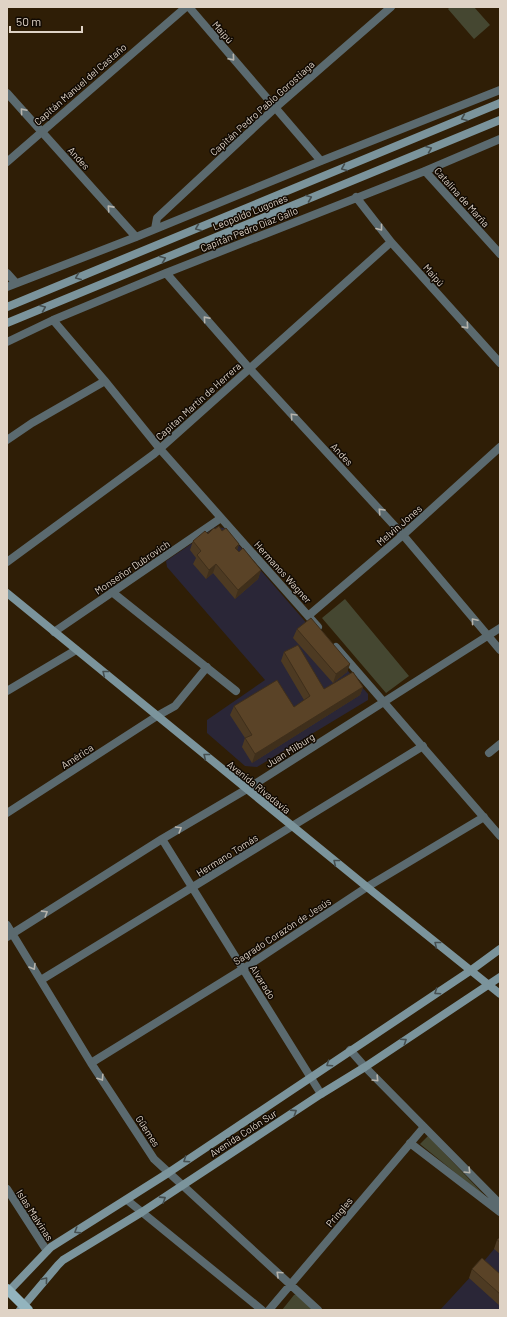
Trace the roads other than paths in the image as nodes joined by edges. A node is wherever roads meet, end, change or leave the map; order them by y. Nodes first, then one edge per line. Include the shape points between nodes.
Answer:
1 (186, 7) edge
2 (189, 7) edge
3 (391, 7) edge
4 (500, 90) edge
5 (7, 93) edge
6 (500, 103) edge
7 (275, 108) junction
8 (500, 120) edge
9 (41, 131) junction
10 (500, 139) edge
11 (321, 161) junction
12 (7, 162) edge
13 (425, 171) junction
14 (356, 197) junction
15 (155, 229) junction
16 (136, 237) junction
17 (391, 242) junction
18 (500, 254) edge
19 (7, 273) edge
20 (166, 273) junction
21 (16, 283) junction
22 (7, 287) edge
23 (7, 307) edge
24 (53, 320) junction
25 (7, 323) edge
26 (7, 342) edge
27 (500, 363) edge
28 (249, 368) junction
29 (105, 381) junction
30 (7, 440) edge
31 (500, 447) edge
32 (160, 449) junction
33 (221, 518) junction
34 (404, 535) junction
35 (7, 562) edge
36 (112, 592) junction
37 (7, 593) edge
38 (308, 616) junction
39 (500, 628) edge
40 (54, 632) junction
41 (487, 637) junction
42 (76, 650) junction
43 (500, 650) edge
44 (207, 667) junction
45 (7, 691) edge
46 (236, 691) dead end
47 (384, 702) junction
48 (157, 716) junction
49 (500, 744) edge
50 (423, 746) junction
51 (489, 753) dead end
52 (247, 789) junction
53 (7, 813) edge
54 (484, 817) junction
55 (292, 827) junction
56 (500, 836) edge
57 (162, 839) junction
58 (193, 888) junction
59 (367, 888) junction
60 (7, 925) edge
61 (10, 935) edge
62 (500, 949) edge
63 (243, 969) junction
64 (470, 971) junction
65 (500, 977) edge
66 (41, 980) junction
67 (488, 984) junction
68 (500, 994) edge
69 (350, 1050) junction
70 (91, 1063) junction
71 (365, 1067) junction
72 (310, 1077) junction
73 (321, 1094) junction
74 (424, 1127) junction
75 (410, 1143) junction
76 (168, 1172) junction
77 (183, 1185) junction
78 (7, 1189) edge
79 (127, 1200) junction
80 (500, 1204) edge
81 (142, 1212) junction
82 (500, 1212) edge
83 (47, 1251) junction
84 (291, 1284) junction
85 (8, 1291) edge
86 (24, 1309) edge
87 (262, 1310) edge
88 (269, 1310) edge
89 (318, 1310) edge

1 - 9 street, Capitán Manuel del Castaño
2 -> 7 street, Maipú
3 - 7 street, Capitán Pedro Pablo Gorostiaga
4 - 11 street
9 -> 5 street, Andes
6 -> 23 main road, Leopoldo Lugones
7 - 11 street, Maipú
7 - 15 street, Capitán Pedro Pablo Gorostiaga via 157,218
25 -> 8 main road, Leopoldo Lugones
9 - 12 street, Capitán Manuel del Castaño
16 -> 9 street, Andes
10 - 13 street, Capitán Pedro Díaz Gallo
11 - 15 street
13 - 14 street, Capitán Pedro Díaz Gallo
13 - 18 street, Catalina de Marña
14 -> 17 street, Maipú
14 - 20 street, Capitán Pedro Díaz Gallo
15 - 16 street
16 - 21 street
17 -> 27 street, Maipú
17 - 28 street, Capitan Martín de Herrera
19 - 21 street
20 - 24 street, Capitán Pedro Díaz Gallo
28 -> 20 street, Andes
21 - 22 street
24 - 26 street, Capitán Pedro Díaz Gallo
24 - 29 street, Hermanos Wagner
28 - 32 street, Capitan Martín de Herrera
34 -> 28 street, Andes
29 - 30 street
29 - 32 street, Hermanos Wagner
31 - 34 street, Melvin Jones
32 - 33 street, Hermanos Wagner
32 - 35 street, Capitan Martín de Herrera
33 - 36 street, Monseñor Dubrovich
33 - 38 street, Hermanos Wagner
34 - 38 street, Melvin Jones
41 -> 34 street, Andes
36 - 40 street, Monseñor Dubrovich
36 - 44 street
37 - 40 main road, Avenida Rivadavia
38 - 47 street, Hermanos Wagner
39 - 41 street, Juan Milburg
40 - 42 main road, Avenida Rivadavia
41 - 43 street, Andes
41 - 47 street, Juan Milburg
42 - 45 street
48 -> 42 main road, Avenida Rivadavia
44 - 46 street
44 - 48 street via 175,706
47 - 50 street, Hermanos Wagner
47 - 52 street, Juan Milburg
52 -> 48 main road, Avenida Rivadavia
48 - 53 street, América
49 - 51 street
50 - 54 street, Hermanos Wagner
50 - 55 street, Hermano Tomás
52 - 55 main road, Avenida Rivadavia
57 -> 52 street, Juan Milburg
54 - 56 street, Hermanos Wagner
54 - 59 street, Sagrado Corazón de Jesús
55 - 58 street, Hermano Tomás
59 -> 55 main road, Avenida Rivadavia
57 - 58 street, Alvarado
61 -> 57 street, Juan Milburg
58 - 63 street, Alvarado
58 - 66 street, Hermano Tomás
59 - 63 street, Sagrado Corazón de Jesús
64 -> 59 main road, Avenida Rivadavia
60 - 61 street, Güemes
61 -> 66 street, Güemes
62 - 64 main road, Avenida Colón Sur
63 - 70 street, Sagrado Corazón de Jesús
63 - 72 street, Alvarado
64 - 67 main road, Avenida Rivadavia
64 -> 69 main road, Avenida Colón Sur
65 - 67 main road, Avenida Colón Sur
66 - 70 street, Güemes
67 - 68 main road, Avenida Rivadavia
71 -> 67 main road, Avenida Colón Sur
69 - 71 street
69 -> 72 main road, Avenida Colón Sur
70 -> 76 street, Güemes via 154,1159
71 - 73 main road, Avenida Colón Sur
71 -> 74 street
72 - 73 street, Alvarado
72 -> 76 main road, Avenida Colón Sur
77 -> 73 main road, Avenida Colón Sur
74 - 75 street, Pringles
74 -> 80 street
75 - 82 street
75 - 84 street, Pringles
76 - 77 street, Güemes
76 - 79 main road, Avenida Colón Sur
81 -> 77 main road, Avenida Colón Sur
84 -> 77 street, Güemes
78 - 83 street, Islas Malvinas
79 - 81 street
79 -> 83 main road, Avenida Colón Sur
86 -> 81 main road, Avenida Colón Sur via 63,1260
81 - 87 street
83 - 85 main road, Avenida Colón Sur
84 - 88 street, Pringles
84 - 89 street, Güemes
85 - 86 main road

